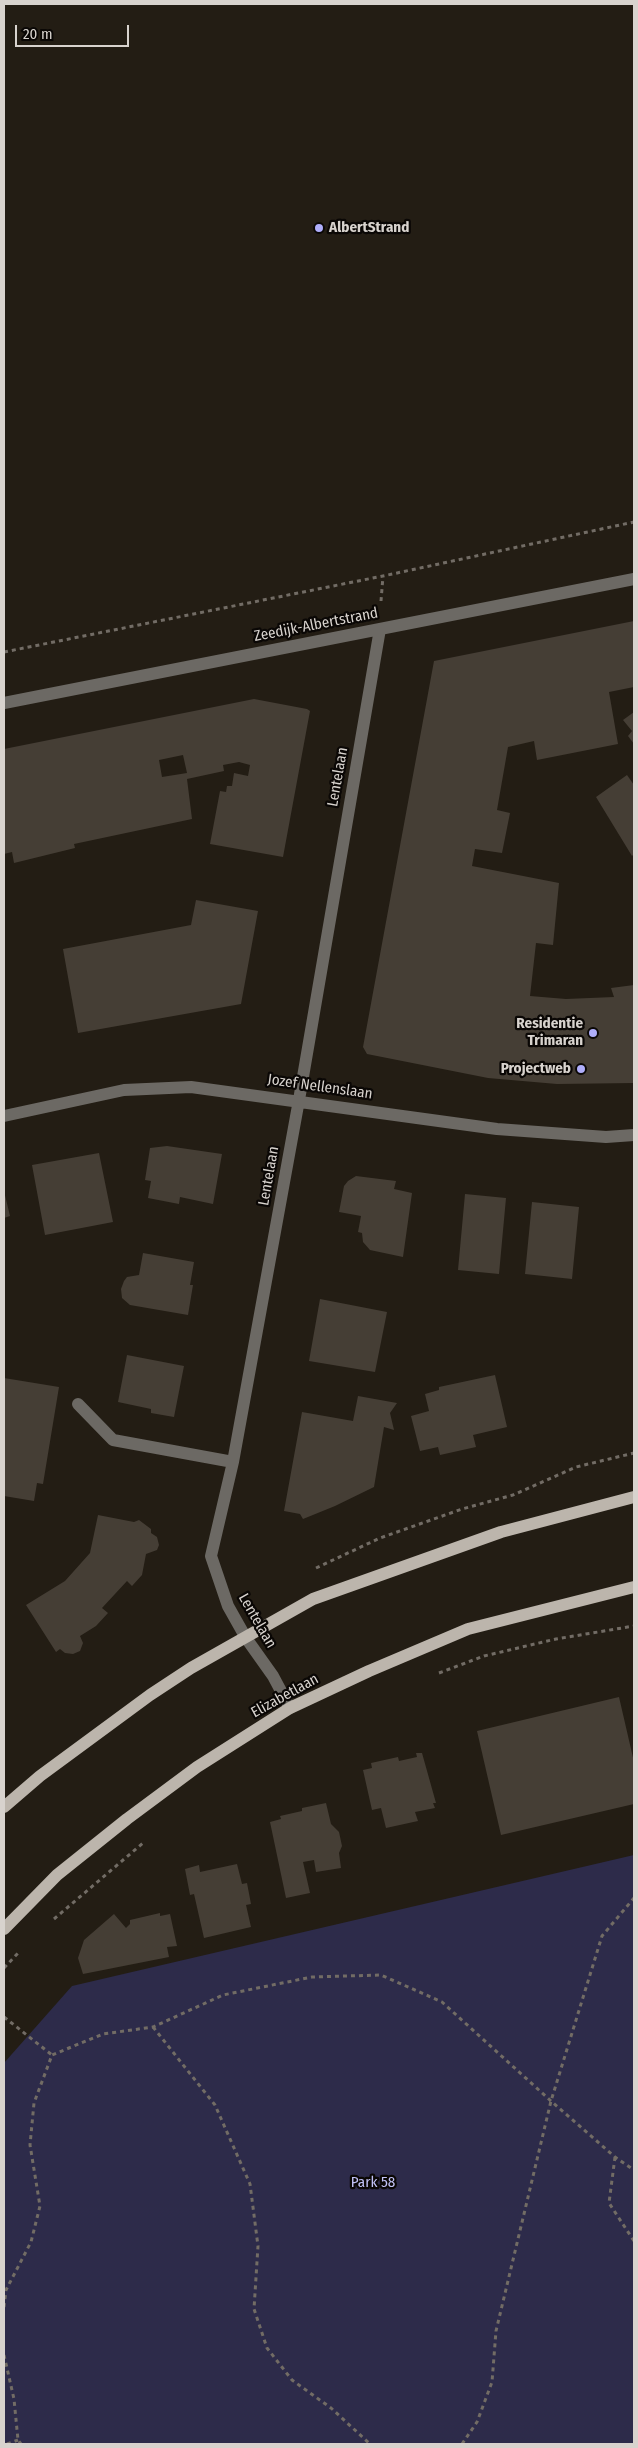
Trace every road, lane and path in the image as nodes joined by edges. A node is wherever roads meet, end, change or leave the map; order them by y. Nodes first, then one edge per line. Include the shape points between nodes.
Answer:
1 (634, 522) edge
2 (634, 579) edge
3 (380, 629) junction
4 (4, 652) edge
5 (4, 703) edge
6 (299, 1100) junction
7 (4, 1116) edge
8 (634, 1135) edge
9 (78, 1404) dead end
10 (233, 1462) junction
11 (634, 1497) edge
12 (634, 1588) edge
13 (634, 1626) edge
14 (246, 1638) junction
15 (430, 1676) dead end
16 (290, 1708) junction
17 (4, 1807) edge
18 (147, 1840) dead end
19 (634, 1898) edge
20 (53, 1920) dead end
21 (4, 1929) edge
22 (25, 1947) dead end
23 (4, 1968) edge
24 (4, 2017) edge
25 (153, 2027) junction
26 (52, 2055) junction
27 (551, 2101) junction
28 (615, 2157) junction
29 (634, 2170) edge
30 (634, 2242) edge
31 (4, 2307) edge
32 (4, 2356) edge
33 (18, 2440) junction
34 (7, 2444) edge
35 (21, 2444) edge
36 (370, 2444) edge
37 (462, 2444) edge

1 - 4 path
2 - 3 street, Zeedijk-Albertstrand
3 - 5 street, Zeedijk-Albertstrand
3 - 6 street, Lentelaan
6 - 7 street, Jozef Nellenslaan via 191,1087 124,1090
6 - 8 street, Jozef Nellenslaan via 498,1129
6 - 10 street, Lentelaan
9 - 10 street via 113,1440
10 - 14 street, Lentelaan via 211,1556 228,1606
11 - 14 main road via 501,1532 402,1566 313,1599
12 - 16 main road, Elizabetlaan via 468,1629
13 - 15 path via 556,1639 484,1656
14 - 16 street, Lentelaan via 273,1676
14 - 17 main road via 190,1668 150,1695
16 - 21 main road, Elizabetlaan via 197,1767 127,1819 57,1875
18 - 20 path
19 - 27 path via 602,1936
22 - 23 path
24 - 26 path
25 - 26 path via 103,2034
25 - 27 path via 223,1995 312,1977 381,1975 442,2002
25 - 36 path via 215,2105 250,2184 258,2246 254,2309 267,2348 292,2380 331,2408
26 - 31 path via 34,2103 30,2146 40,2206 31,2242 6,2290
27 - 28 path
27 - 37 path via 496,2331 492,2382 477,2422
28 - 29 path
28 - 30 path via 609,2203
32 - 33 path via 14,2398
33 - 34 path
33 - 35 path

